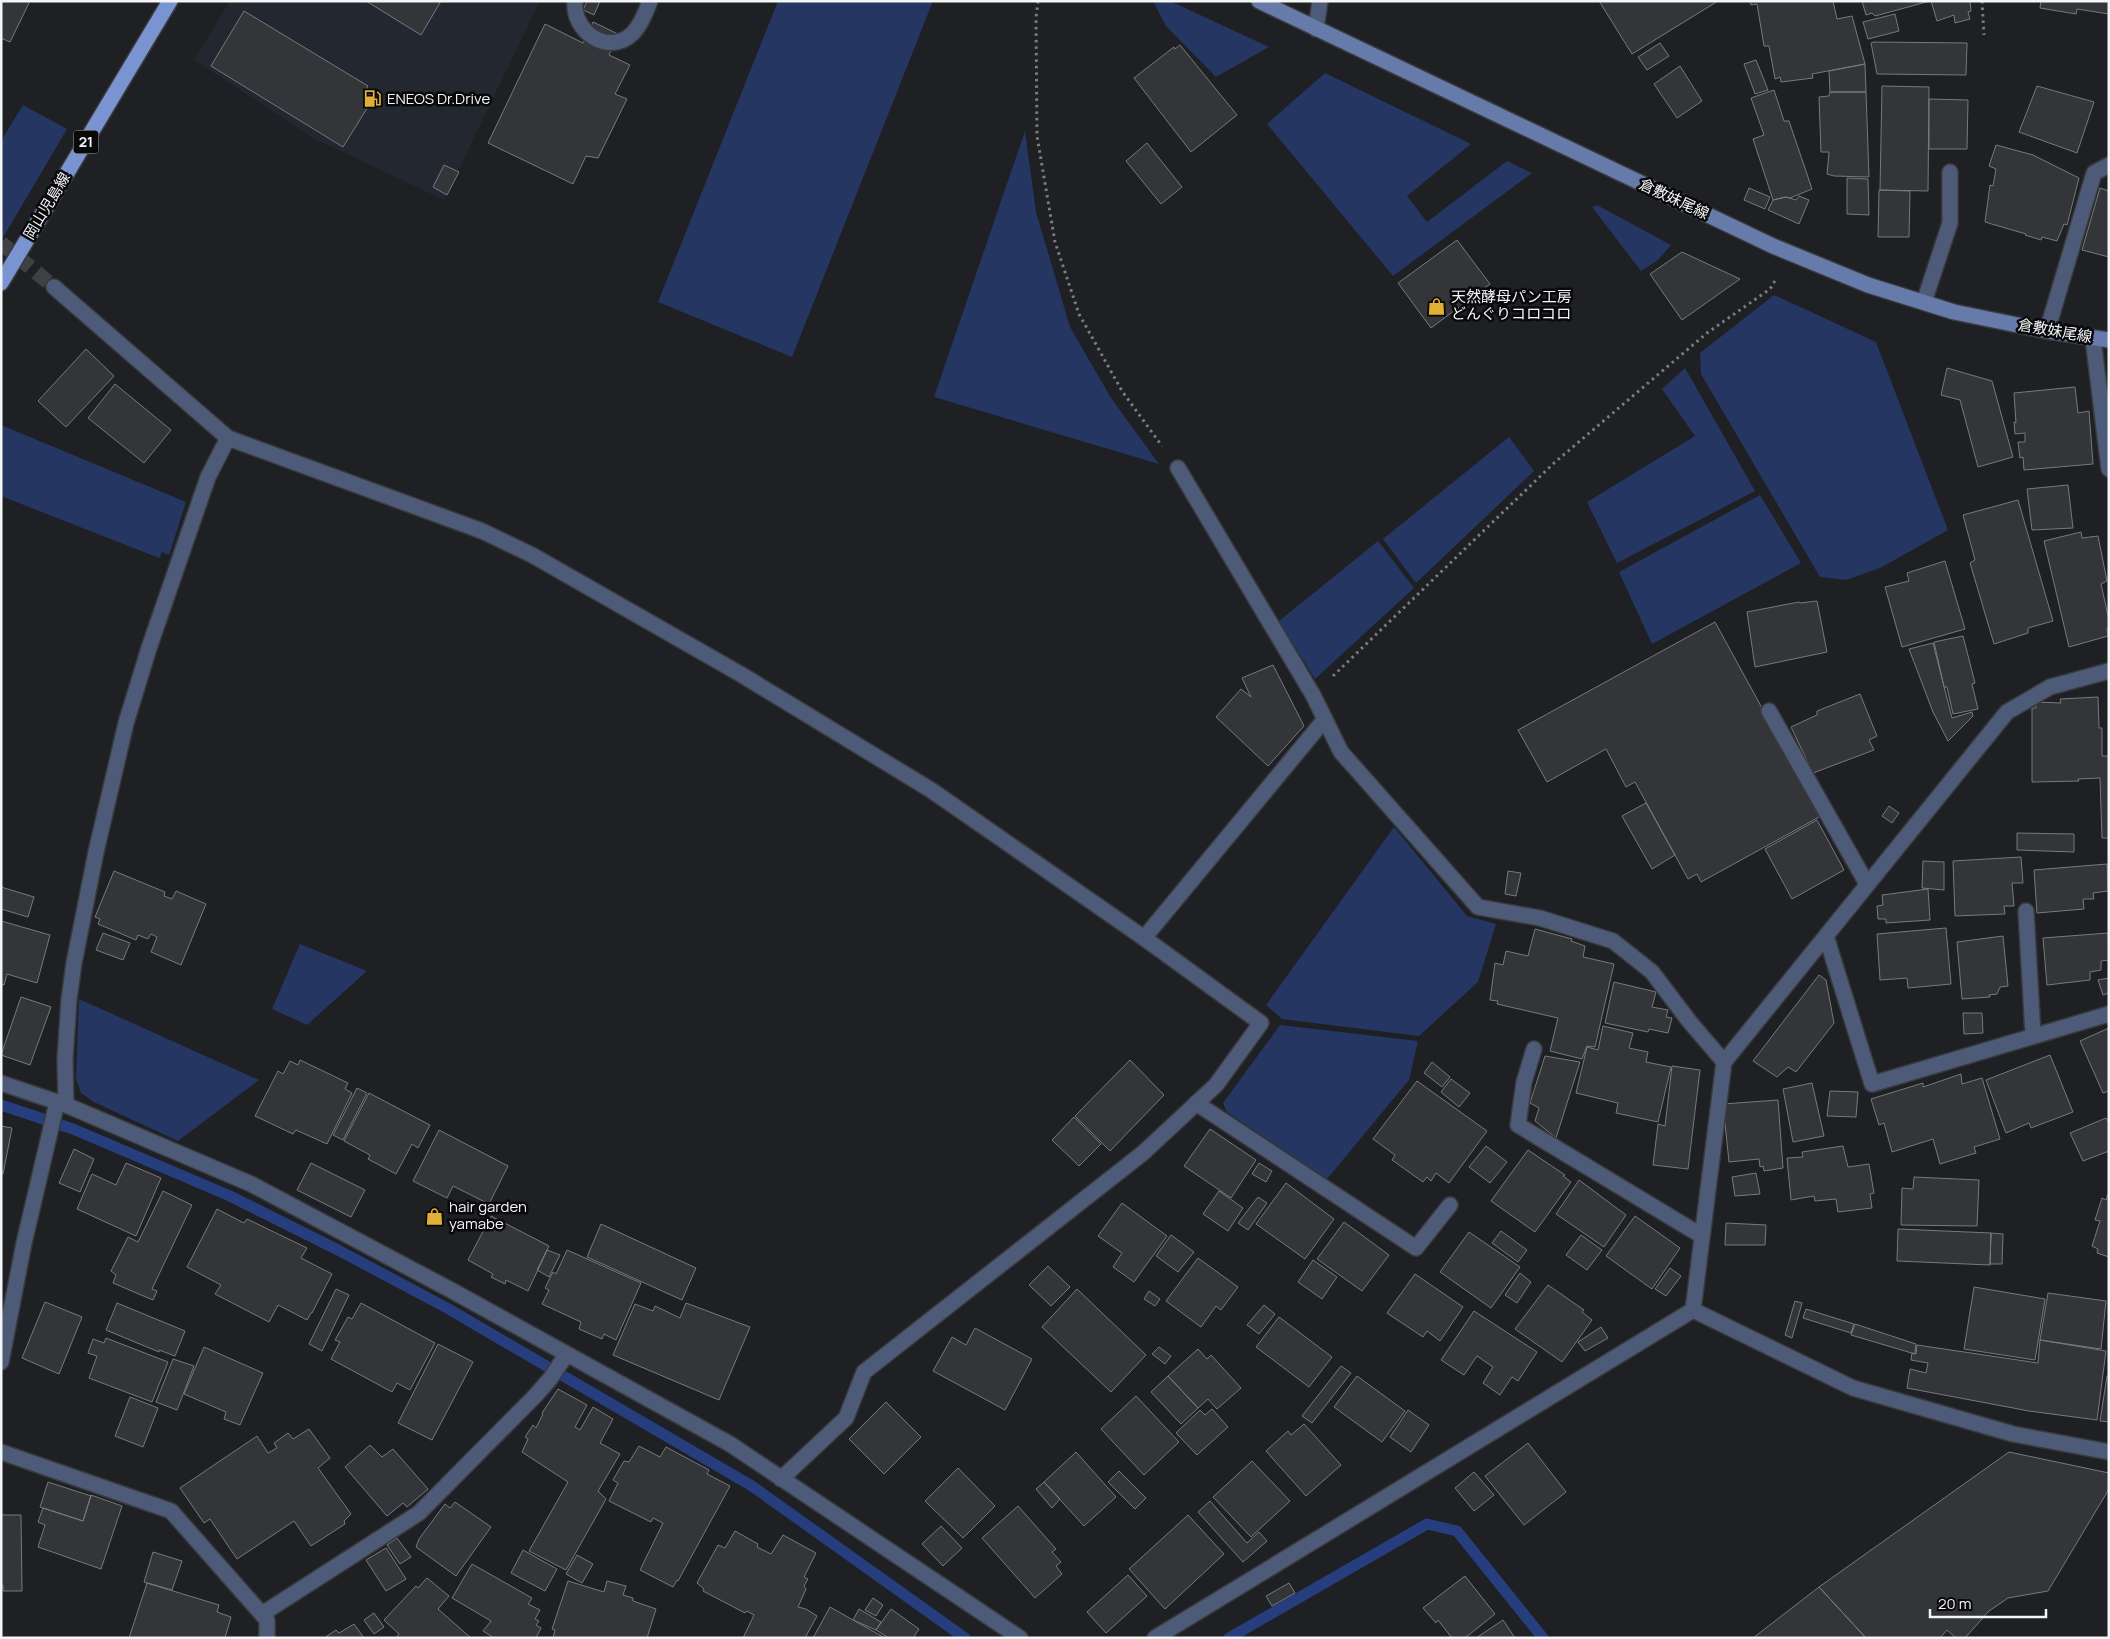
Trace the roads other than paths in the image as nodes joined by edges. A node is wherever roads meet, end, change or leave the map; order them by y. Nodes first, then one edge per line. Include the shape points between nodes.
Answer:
1 (170, 1) edge
2 (575, 1) edge
3 (650, 1) edge
4 (1259, 1) edge
5 (1320, 1) edge
6 (1316, 29) junction
7 (2109, 165) edge
8 (1950, 172) dead end
9 (1, 282) edge
10 (54, 288) tunnel mouth
11 (1924, 302) junction
12 (2047, 331) junction
13 (2093, 339) junction
14 (2109, 340) edge
15 (228, 438) junction
16 (1178, 468) road end
17 (2109, 469) edge
18 (2109, 671) edge
19 (1769, 711) dead end
20 (1325, 719) junction
21 (1867, 884) junction
22 (2026, 911) dead end
23 (1826, 936) junction
24 (1144, 938) junction
25 (2109, 1014) edge
26 (2033, 1035) junction
27 (1534, 1049) dead end
28 (1724, 1062) junction
29 (1, 1083) edge
30 (1196, 1103) junction
31 (59, 1106) junction
32 (1450, 1205) dead end
33 (1702, 1236) junction
34 (1693, 1310) junction
35 (563, 1360) junction
36 (1, 1362) edge
37 (1, 1452) edge
38 (2109, 1452) edge
39 (781, 1479) junction
40 (262, 1614) junction
41 (267, 1638) edge
42 (1020, 1638) edge
43 (1155, 1638) edge

1 - 9 main road, 岡山児島線 / 21
2 - 3 street via 577,21 587,34 602,42 627,38 633,33
4 - 6 main road, 倉敷妹尾線
5 - 6 street
6 - 11 main road, 倉敷妹尾線 via 1794,255 1868,285
7 - 12 street via 2094,173
8 - 11 street via 1950,223
10 - 15 street
11 - 12 main road, 倉敷妹尾線 via 1954,312
12 - 13 main road, 倉敷妹尾線
13 - 14 main road, 倉敷妹尾線
13 - 17 street
15 - 24 street via 482,531 532,555 742,675 931,790
15 - 31 street via 208,477 149,648 124,732 74,963
16 - 20 street
18 - 21 street via 2050,687 2007,712
19 - 21 street
20 - 24 street
20 - 28 street via 1341,752 1478,907 1540,918 1613,941 1652,972
21 - 23 street
22 - 26 street
23 - 26 street via 1872,1084
23 - 28 street
24 - 30 street via 1261,1023 1216,1085
25 - 26 street
27 - 33 street via 1524,1082 1518,1125
28 - 33 street
29 - 31 street
30 - 32 street via 1416,1248
30 - 39 street via 1143,1153 864,1372 846,1418
31 - 35 street via 250,1184 449,1289
31 - 36 street via 50,1130 24,1243
33 - 34 street
34 - 38 street via 1853,1388 2013,1434
34 - 43 street
35 - 39 street via 730,1444
35 - 40 street via 550,1379 419,1513
37 - 40 street via 171,1511
39 - 42 street
40 - 41 street via 267,1620

